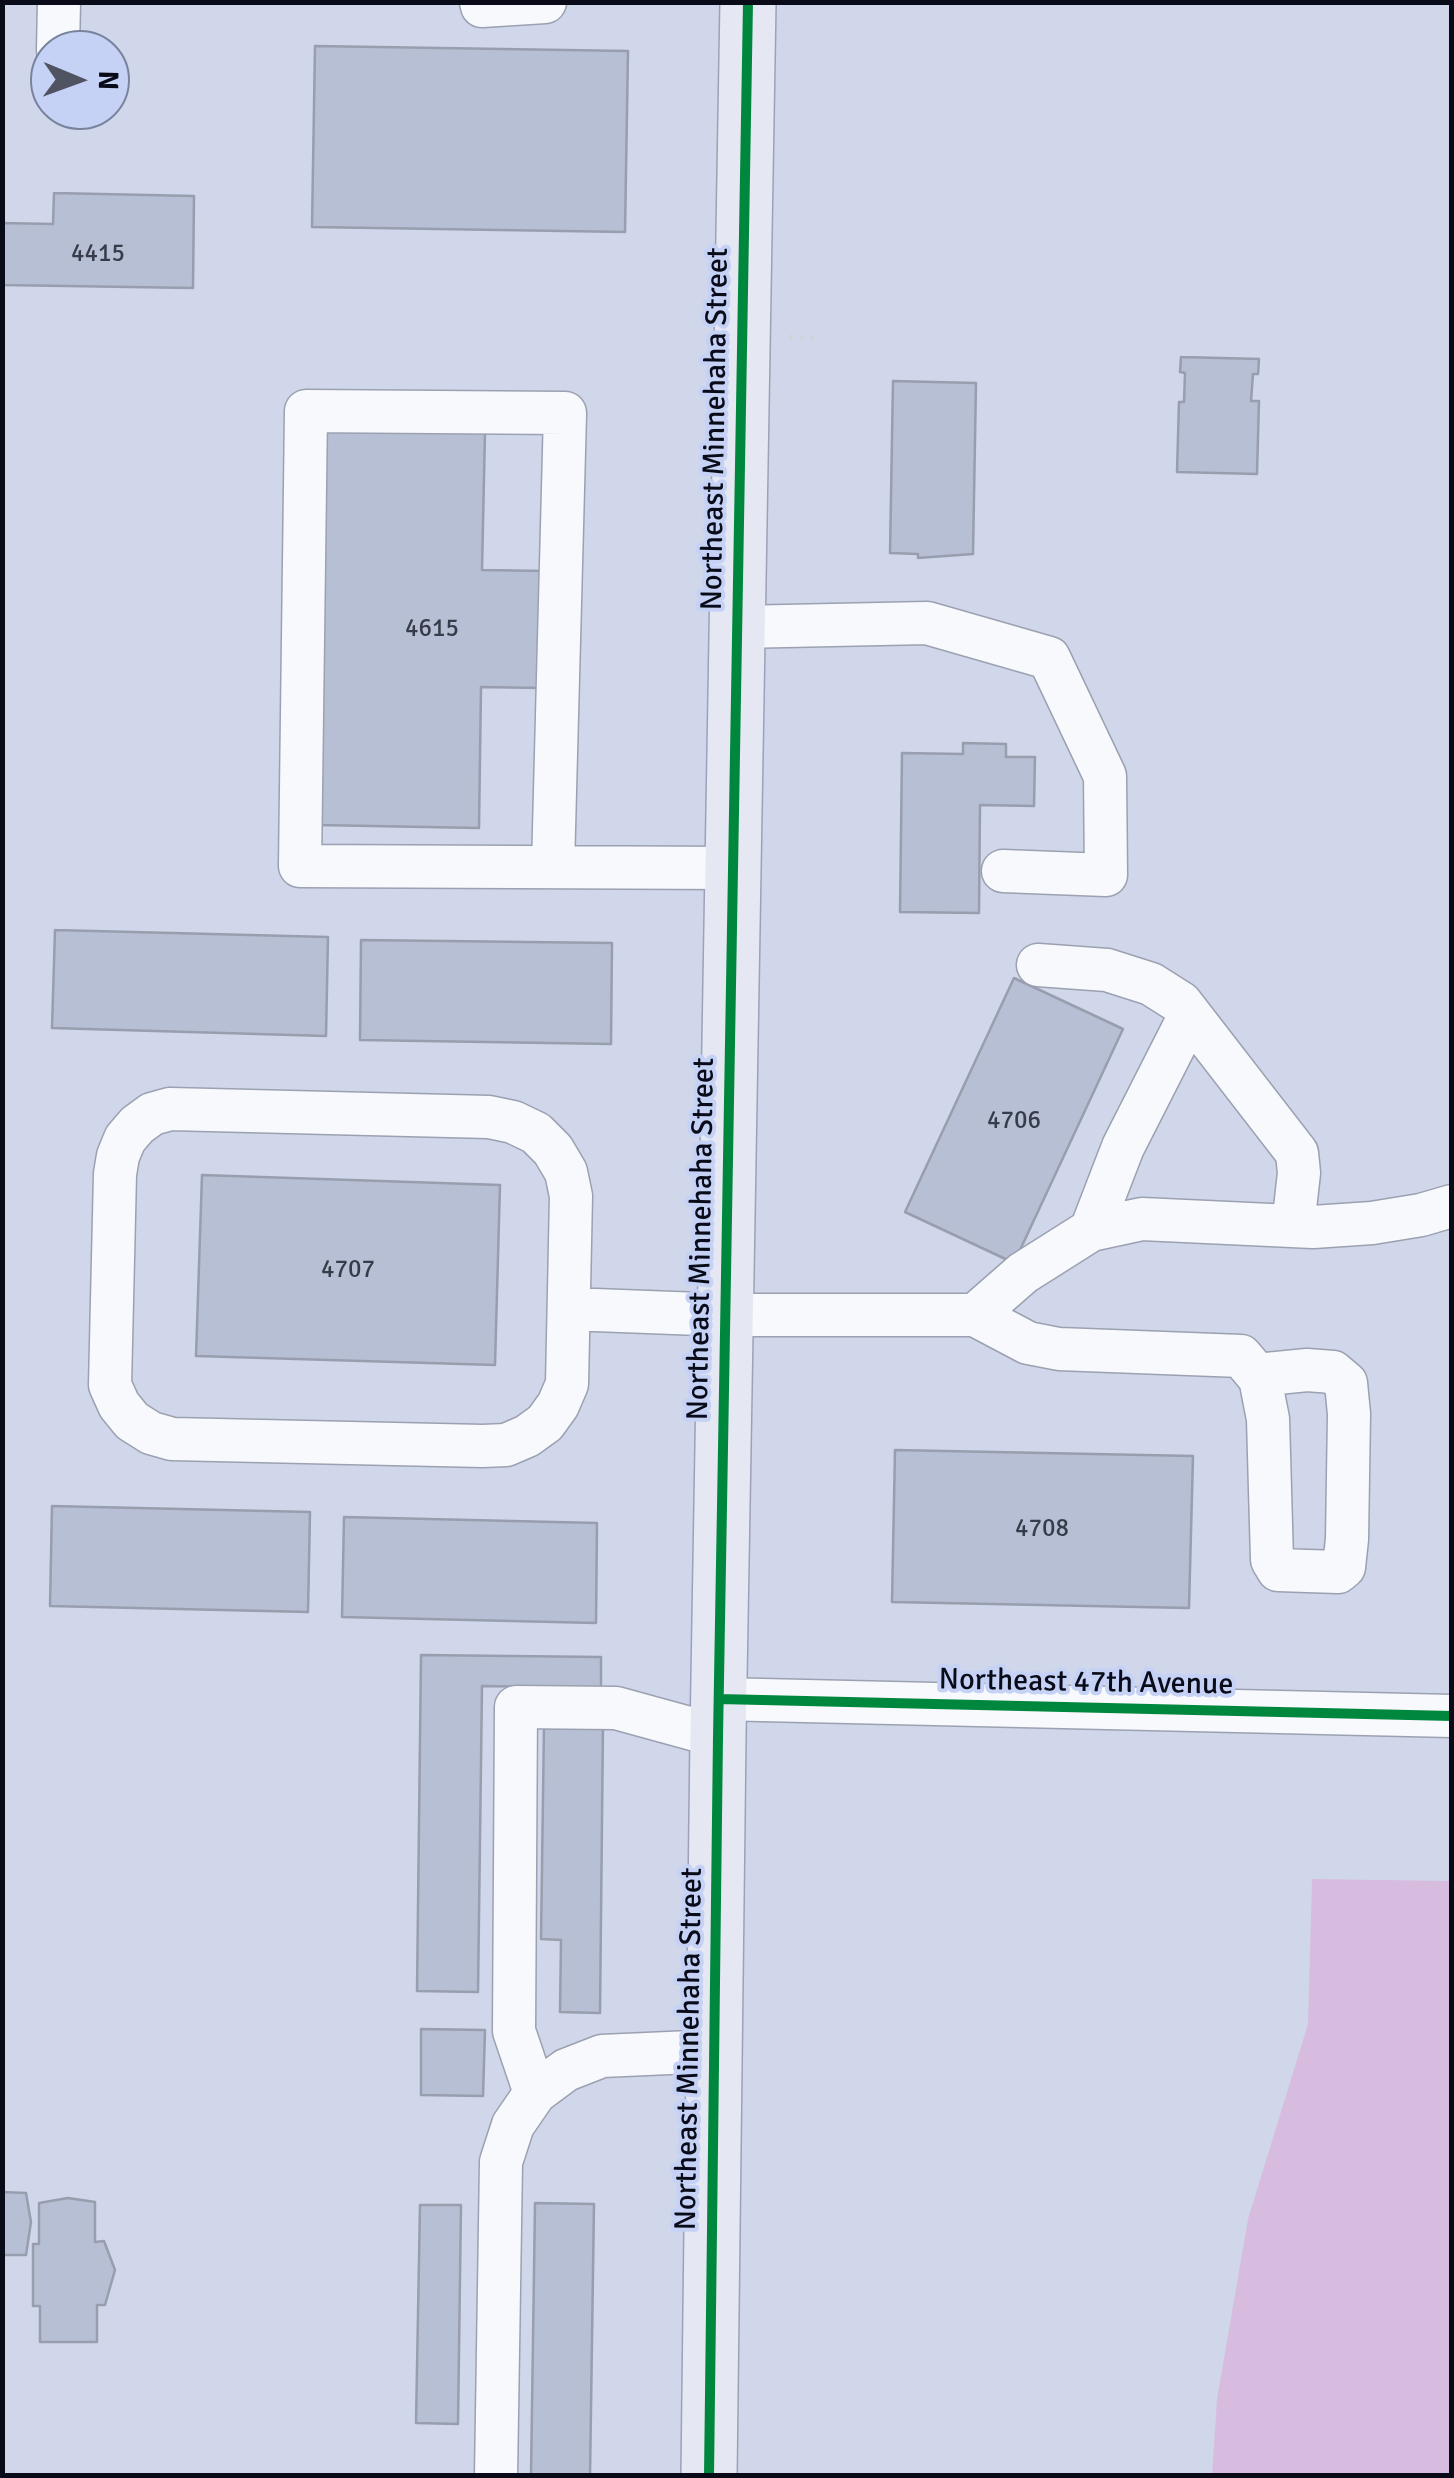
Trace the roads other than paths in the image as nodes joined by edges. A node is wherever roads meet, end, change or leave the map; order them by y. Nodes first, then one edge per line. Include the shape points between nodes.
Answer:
1 (60, 2) edge
2 (481, 2) edge
3 (545, 2) edge
4 (748, 2) edge
5 (59, 30) edge
6 (738, 627) junction
7 (553, 867) junction
8 (734, 868) junction
9 (1003, 872) dead end
10 (1038, 964) dead end
11 (1190, 1015) junction
12 (1452, 1206) edge
13 (1293, 1226) junction
14 (1091, 1230) junction
15 (569, 1309) junction
16 (726, 1315) junction
17 (975, 1315) junction
18 (1258, 1375) junction
19 (1452, 1716) edge
20 (719, 1717) junction
21 (714, 2052) junction
22 (536, 2093) junction
23 (496, 2476) edge
24 (709, 2476) edge

1 - 5 street
2 - 3 street
4 - 6 main road, Northeast Minnehaha Street
6 - 8 main road, Northeast Minnehaha Street
6 - 9 street via 927,624 1048,658 1105,776 1106,875
7 - 7 street via 300,866 306,411 565,413
7 - 8 street
8 - 16 main road, Northeast Minnehaha Street
10 - 11 street via 1107,970 1151,984
11 - 13 street via 1298,1153
11 - 14 street via 1123,1147
12 - 13 street via 1372,1223
13 - 14 street via 1142,1219
14 - 17 street
15 - 15 street via 566,1172 536,1133 514,1122 170,1109 137,1125 118,1156 110,1385 132,1421 151,1433 172,1439 506,1445 545,1423 558,1404 566,1384
15 - 16 street
16 - 17 street
16 - 20 main road, Northeast Minnehaha Street
17 - 18 street via 1028,1342 1059,1349 1241,1356
18 - 18 street via 1268,1419 1272,1560 1278,1570 1338,1572 1347,1539 1346,1383 1332,1372
19 - 20 street, Northeast 47th Avenue
20 - 21 main road, Northeast Minnehaha Street
20 - 22 street, Northeast 47th Avenue via 516,1707 514,2031
21 - 22 street via 602,2056 566,2070
21 - 24 main road, Northeast Minnehaha Street
22 - 23 street via 513,2125 501,2162

